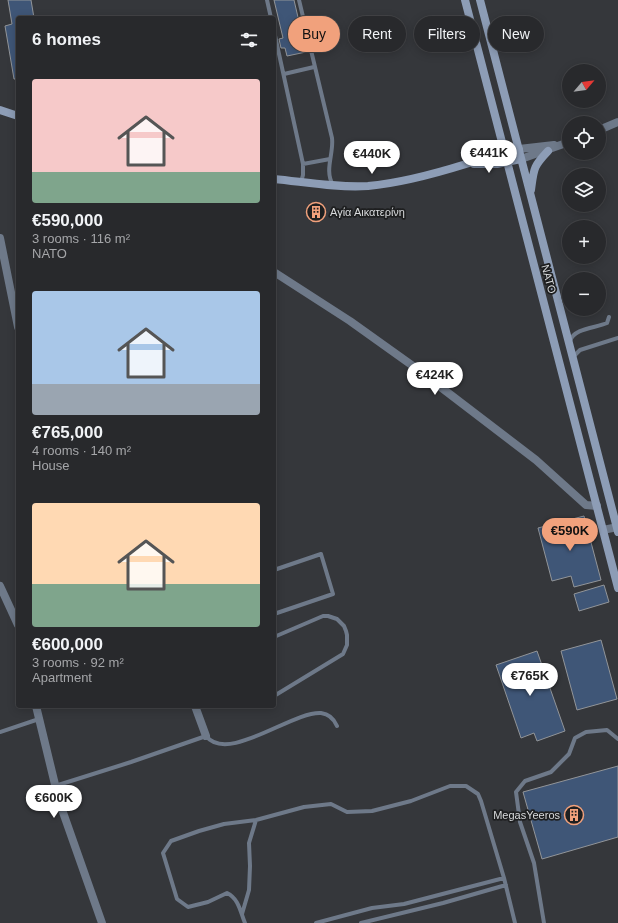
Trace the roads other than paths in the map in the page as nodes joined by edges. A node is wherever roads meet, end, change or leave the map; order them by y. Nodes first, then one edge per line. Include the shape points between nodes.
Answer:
1 (267, 0) edge
2 (299, 0) edge
3 (465, 0) edge
4 (480, 0) edge
5 (271, 16) edge
6 (276, 40) edge
7 (314, 67) junction
8 (284, 74) junction
9 (0, 110) edge
10 (16, 115) edge
11 (618, 122) edge
12 (606, 127) edge
13 (562, 144) edge
14 (562, 146) edge
15 (519, 149) junction
16 (548, 151) junction
17 (505, 152) junction
18 (330, 159) junction
19 (521, 159) junction
20 (507, 162) junction
21 (470, 163) junction
22 (303, 164) junction
23 (276, 179) edge
24 (301, 182) junction
25 (333, 185) junction
26 (530, 195) junction
27 (0, 238) edge
28 (276, 273) edge
29 (16, 314) edge
30 (609, 317) dead end
31 (618, 338) edge
32 (569, 344) junction
33 (572, 357) junction
34 (597, 506) junction
35 (618, 529) edge
36 (603, 530) junction
37 (276, 569) edge
38 (0, 586) edge
39 (618, 588) edge
40 (276, 613) edge
41 (16, 622) edge
42 (276, 636) edge
43 (276, 695) edge
44 (36, 708) edge
45 (197, 708) edge
46 (39, 719) junction
47 (337, 726) dead end
48 (0, 732) edge
49 (206, 736) junction
50 (618, 739) edge
51 (55, 786) junction
52 (256, 820) junction
53 (504, 878) junction
54 (506, 885) junction
55 (242, 914) junction
56 (102, 923) edge
57 (245, 923) edge
58 (316, 923) edge
59 (361, 923) edge
60 (515, 923) edge
61 (544, 923) edge

1 - 5 lane
2 - 7 lane
3 - 17 main road, ΝΑΤΟ
4 - 15 main road, ΝΑΤΟ
6 - 8 lane
7 - 8 lane
7 - 18 lane via 332,138
8 - 22 lane
9 - 10 main road
11 - 12 street
13 - 15 street
14 - 16 street
15 - 17 main road
15 - 19 main road, ΝΑΤΟ
16 - 19 street
16 - 26 main road via 536,164
17 - 20 main road, ΝΑΤΟ
17 - 21 main road
18 - 22 lane
18 - 25 lane via 329,179
19 - 20 main road
19 - 26 main road, ΝΑΤΟ
20 - 21 main road
20 - 34 main road, ΝΑΤΟ
21 - 25 main road via 381,184
22 - 24 lane
23 - 24 main road
24 - 25 main road
26 - 32 main road, ΝΑΤΟ
27 - 29 street
28 - 34 street via 413,366 536,460 586,505
30 - 32 lane via 606,324 576,334
31 - 33 lane via 580,350
32 - 33 main road, ΝΑΤΟ
33 - 35 main road, ΝΑΤΟ
34 - 36 main road, ΝΑΤΟ
35 - 36 street
36 - 39 main road, ΝΑΤΟ
37 - 40 lane via 321,554 334,594
38 - 41 street
42 - 43 lane via 322,616 332,617 341,623 346,631 347,640 343,654
44 - 46 street
45 - 49 street
46 - 48 lane
46 - 51 street
47 - 49 lane via 331,716 322,713 295,720 243,741 219,744 210,742
49 - 51 lane
50 - 61 lane via 607,730 586,732 574,738 569,754 551,772 525,782 516,792 520,822 534,863
51 - 56 street
52 - 53 lane via 304,807 330,804 347,812 372,811 411,802 450,786 466,786 478,794 481,801
52 - 55 lane via 249,843 249,890
52 - 55 lane via 224,824 185,836 171,841 163,853 177,900 188,907 208,902 227,893 233,896
53 - 54 lane
53 - 58 lane via 404,904 372,908
54 - 59 lane
54 - 60 lane
55 - 57 lane

